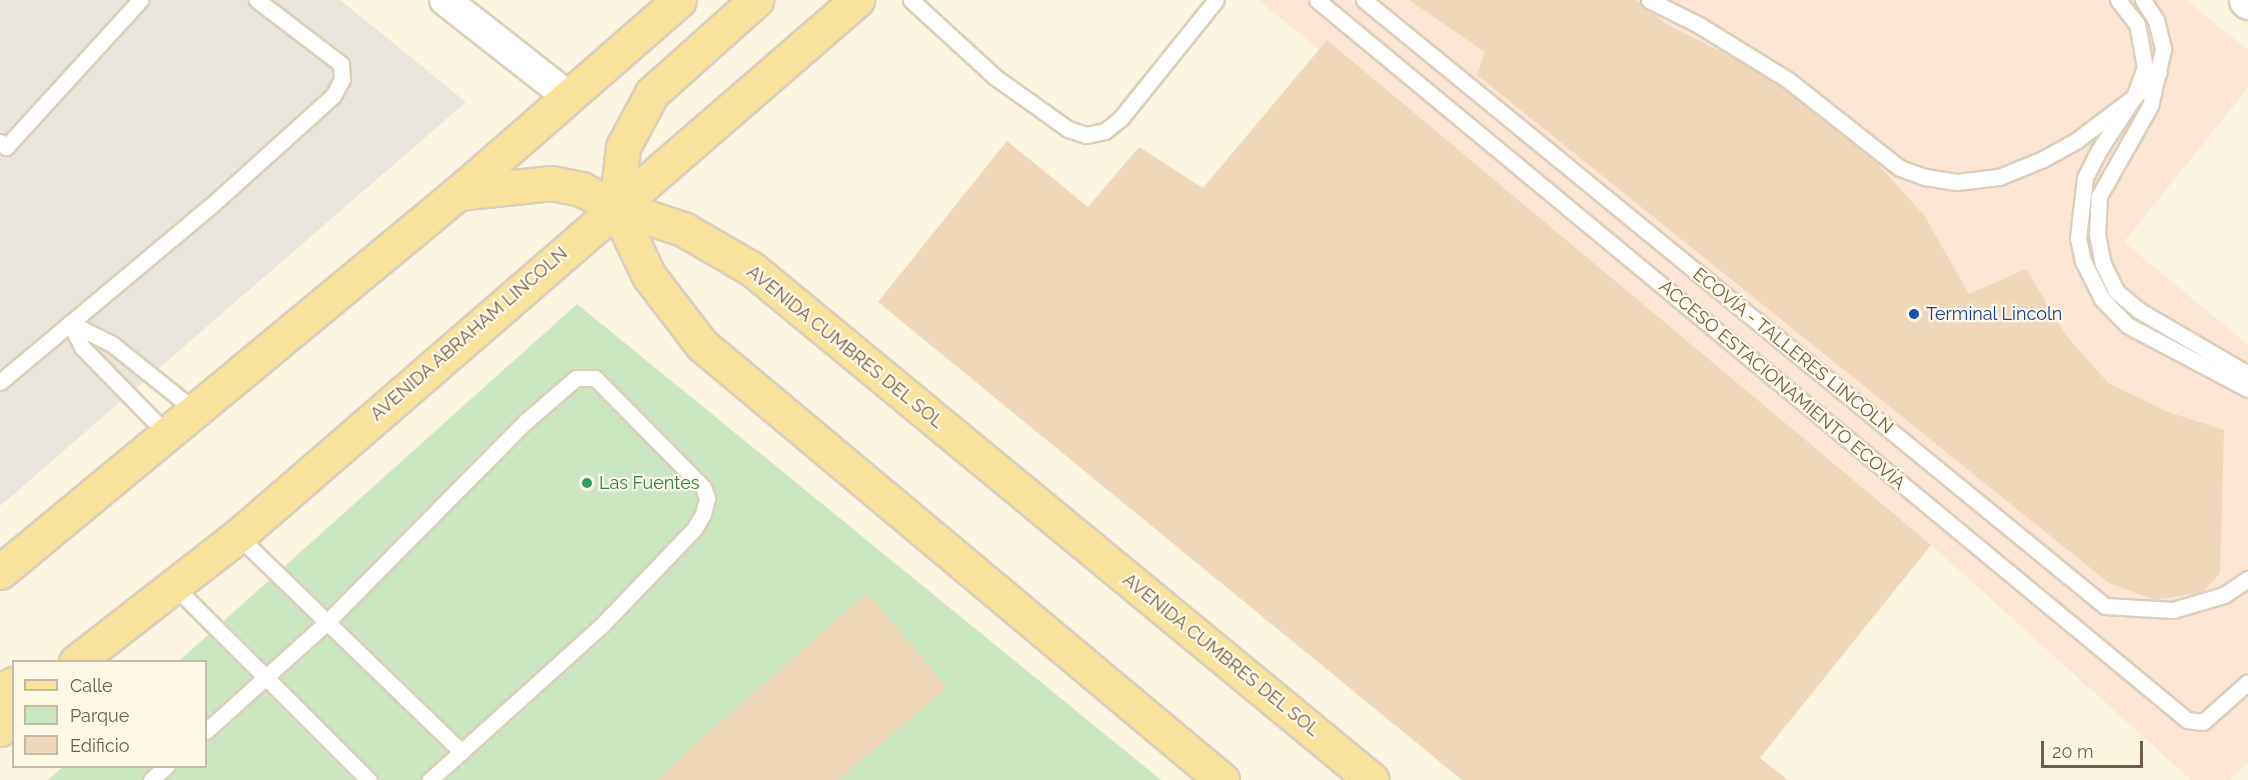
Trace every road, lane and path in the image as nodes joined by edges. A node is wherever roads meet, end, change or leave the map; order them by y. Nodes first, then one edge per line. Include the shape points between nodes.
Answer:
1 (140, 0) edge
2 (257, 0) edge
3 (446, 0) edge
4 (679, 0) edge
5 (756, 0) edge
6 (857, 0) edge
7 (911, 0) edge
8 (1216, 0) edge
9 (1317, 0) edge
10 (1364, 0) edge
11 (1649, 0) edge
12 (2118, 0) edge
13 (2143, 0) edge
14 (2159, 72) junction
15 (566, 95) junction
16 (2134, 97) junction
17 (0, 142) edge
18 (458, 194) junction
19 (616, 207) junction
20 (70, 323) junction
21 (2246, 372) edge
22 (0, 382) edge
23 (2248, 390) edge
24 (197, 412) junction
25 (169, 436) junction
26 (238, 536) junction
27 (34, 543) junction
28 (0, 552) edge
29 (0, 572) edge
30 (2248, 579) edge
31 (174, 586) junction
32 (327, 622) junction
33 (75, 659) edge
34 (263, 676) junction
35 (2248, 682) edge
36 (12, 719) edge
37 (0, 729) edge
38 (207, 730) edge
39 (462, 752) junction
40 (164, 768) edge
41 (151, 780) edge
42 (369, 780) edge
43 (430, 780) edge
44 (1222, 780) edge
45 (1372, 780) edge

1 - 17 lane via 6,147
2 - 20 lane via 341,64 342,79 333,96
3 - 15 street
4 - 15 main road
5 - 19 main road via 652,93 623,147
6 - 19 main road, AVENIDA ABRAHAM LINCOLN
7 - 8 lane via 995,77 1068,129 1086,135 1105,131 1121,118
9 - 35 lane, ACCESO ESTACIONAMIENTO ECOVÍA via 2187,720 2203,722
10 - 30 lane, ECOVÍA - TALLERES LINCOLN via 2105,606 2173,610 2224,595
11 - 16 lane via 1699,24 1788,80 1900,168 1925,177 1958,182 1999,177 2077,140
12 - 16 lane via 2137,24 2143,47 2145,67
13 - 14 lane via 2162,36
14 - 16 lane
14 - 21 lane via 2150,106 2098,196 2097,234 2103,264 2116,291 2140,311
15 - 18 main road
16 - 23 lane via 2098,150 2085,178 2078,238 2083,261 2102,299 2127,325
18 - 19 main road, AVENIDA CUMBRES DEL SOL via 551,183 581,189
18 - 24 main road
19 - 26 main road, AVENIDA ABRAHAM LINCOLN
19 - 44 main road via 649,276 702,345
19 - 45 main road, AVENIDA CUMBRES DEL SOL via 683,229 752,269
20 - 22 lane
20 - 24 lane via 112,344
20 - 25 lane via 82,347
24 - 25 main road
25 - 27 main road
26 - 31 main road, AVENIDA ABRAHAM LINCOLN
26 - 32 lane
27 - 28 main road
27 - 29 main road
31 - 33 main road, AVENIDA ABRAHAM LINCOLN
31 - 34 lane
32 - 34 lane
32 - 39 lane
32 - 39 lane via 568,383 584,376 595,378 621,403 703,487 703,514 695,528 602,625
34 - 38 lane
34 - 42 lane
36 - 37 main road
39 - 43 lane
40 - 41 lane

